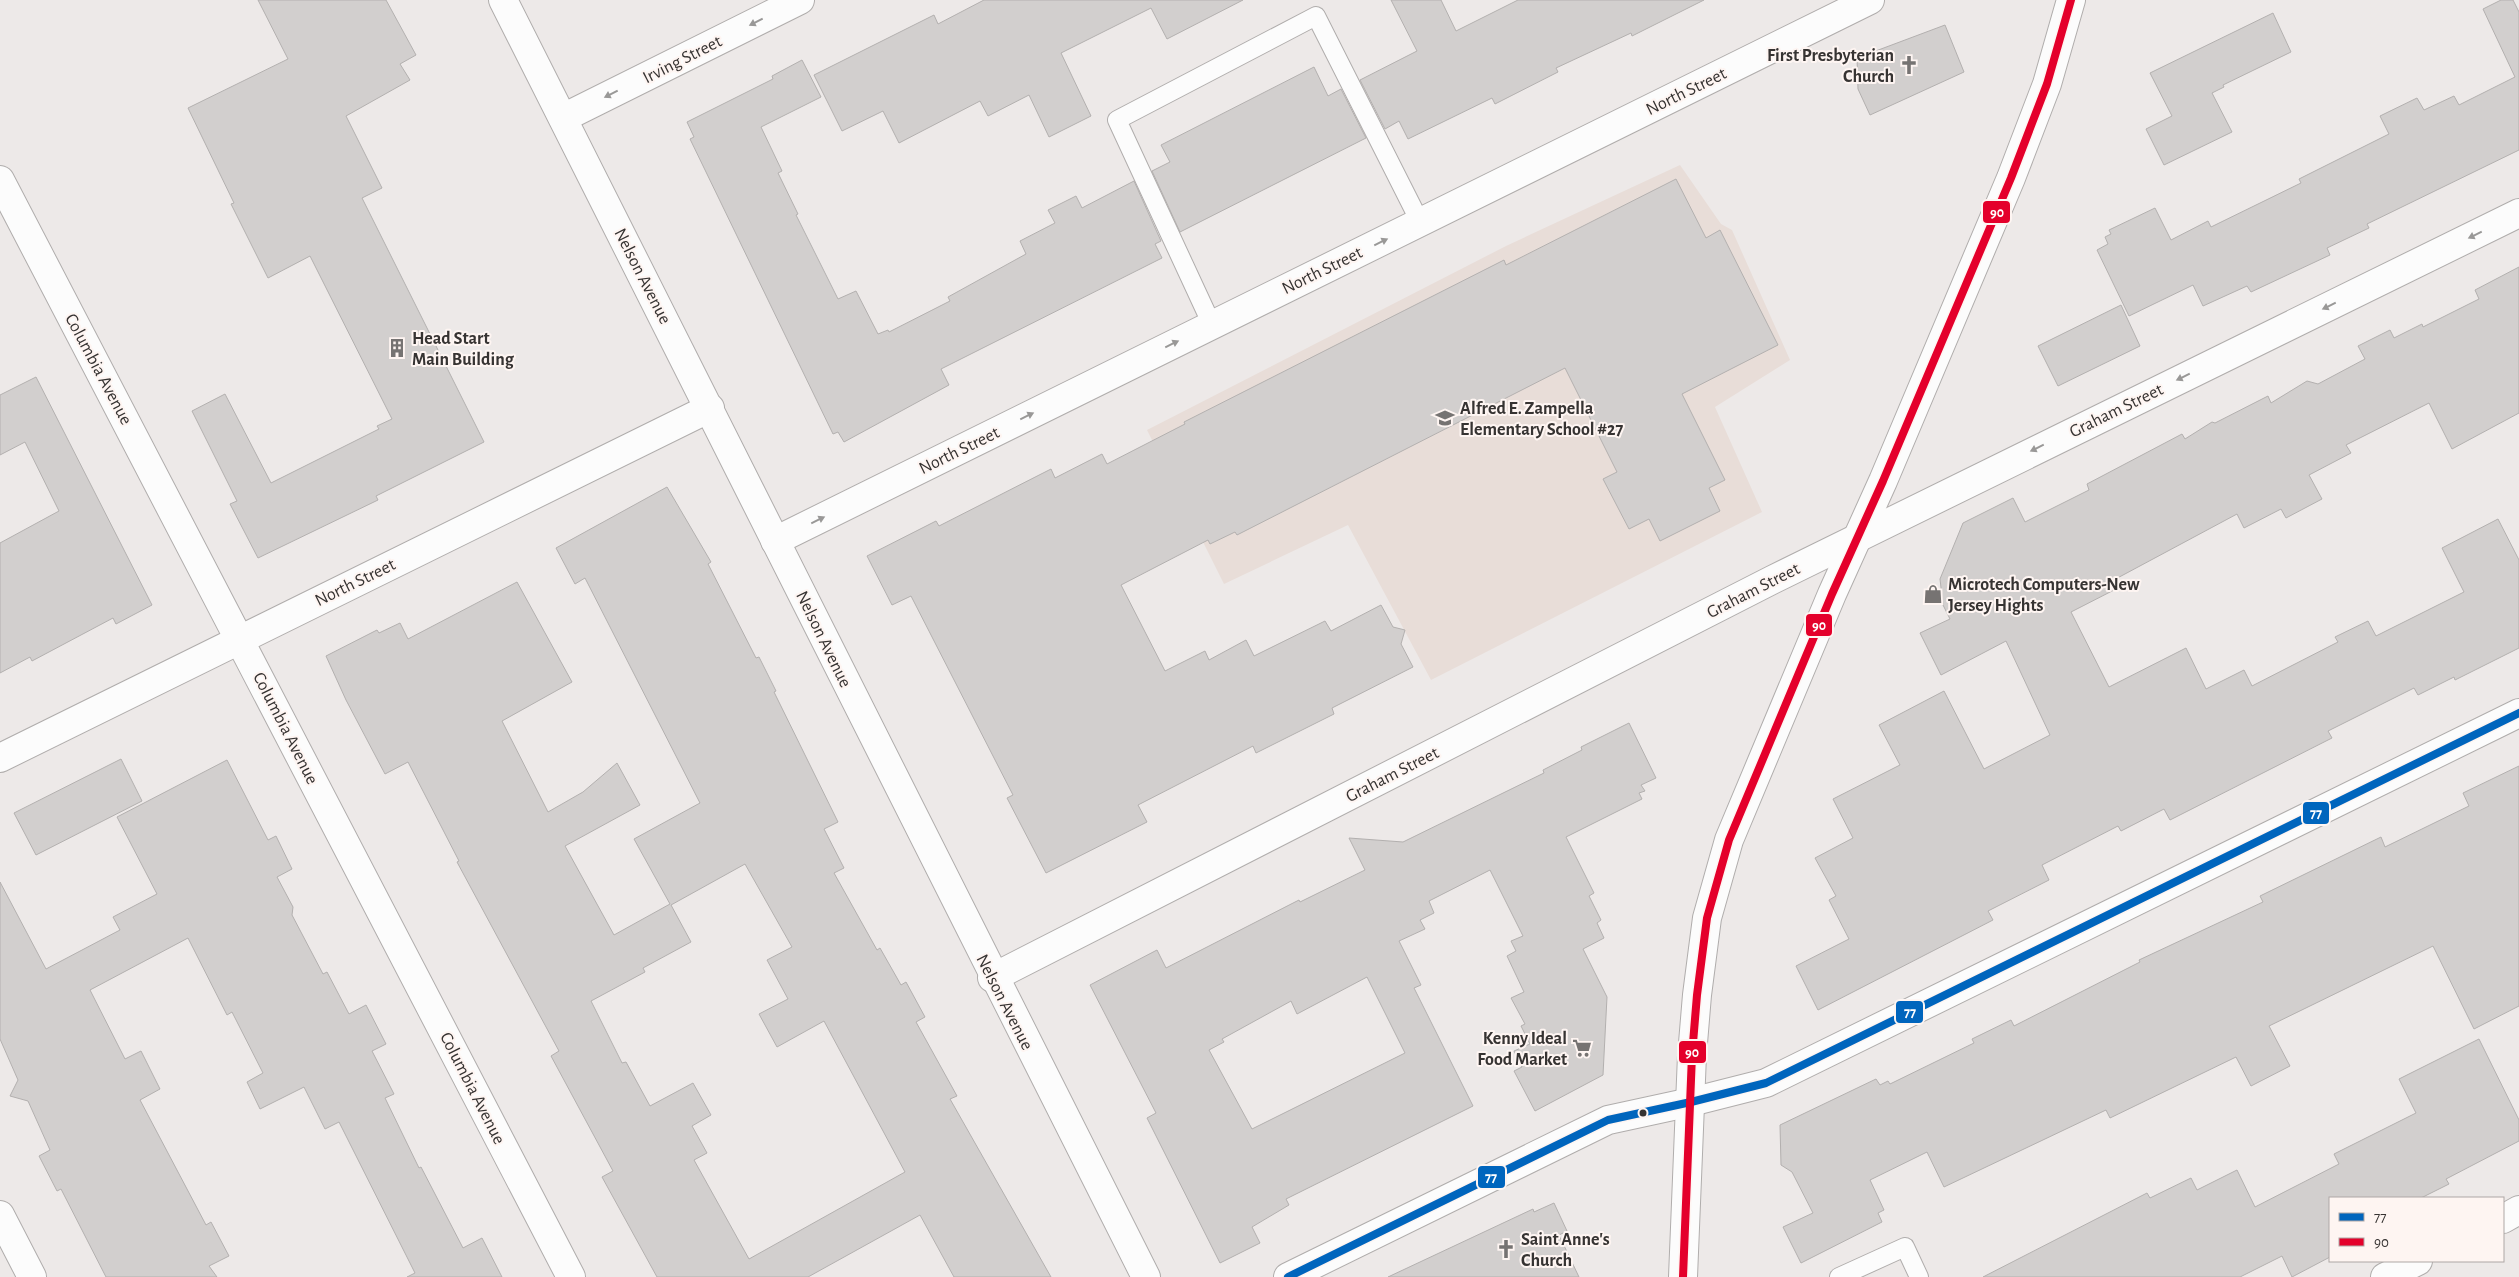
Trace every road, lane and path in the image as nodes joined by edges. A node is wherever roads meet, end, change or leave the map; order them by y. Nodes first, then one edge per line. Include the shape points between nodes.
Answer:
1 (504, 0) edge
2 (800, 0) edge
3 (1870, 0) edge
4 (2071, 0) edge
5 (564, 118) junction
6 (0, 180) edge
7 (2519, 213) edge
8 (1420, 222) junction
9 (1212, 325) junction
10 (710, 408) junction
11 (1856, 540) junction
12 (775, 541) junction
13 (240, 638) junction
14 (2519, 713) edge
15 (0, 758) edge
16 (992, 978) junction
17 (1691, 1102) junction
18 (2519, 1210) edge
19 (0, 1215) edge
20 (2504, 1218) edge
21 (2416, 1262) edge
22 (32, 1277) edge
23 (571, 1277) edge
24 (1146, 1277) edge
25 (1288, 1277) edge
26 (1683, 1277) edge
27 (1839, 1277) edge
28 (1919, 1277) edge
29 (2385, 1277) edge

1 - 5 street, Nelson Avenue
2 -> 5 street, Irving Street
3 - 8 street, North Street
4 - 11 street via 2047,84 2011,178
5 - 10 street, Nelson Avenue
6 - 13 street, Columbia Avenue
7 -> 11 street, Graham Street
9 -> 8 street, North Street
8 - 9 lane via 1316,16 1117,120
12 -> 9 street, North Street
10 - 12 street, Nelson Avenue
10 - 13 street, North Street
11 - 16 street, Graham Street
11 - 17 street via 1729,840 1707,918 1694,1029
12 - 16 street, Nelson Avenue
13 - 15 street, North Street
13 - 23 street, Columbia Avenue
14 - 17 street via 1766,1083
16 - 24 street, Nelson Avenue
17 - 25 street via 1608,1120
17 - 26 street
18 - 20 street
19 - 22 street
21 - 29 street
27 - 28 lane via 1905,1247

